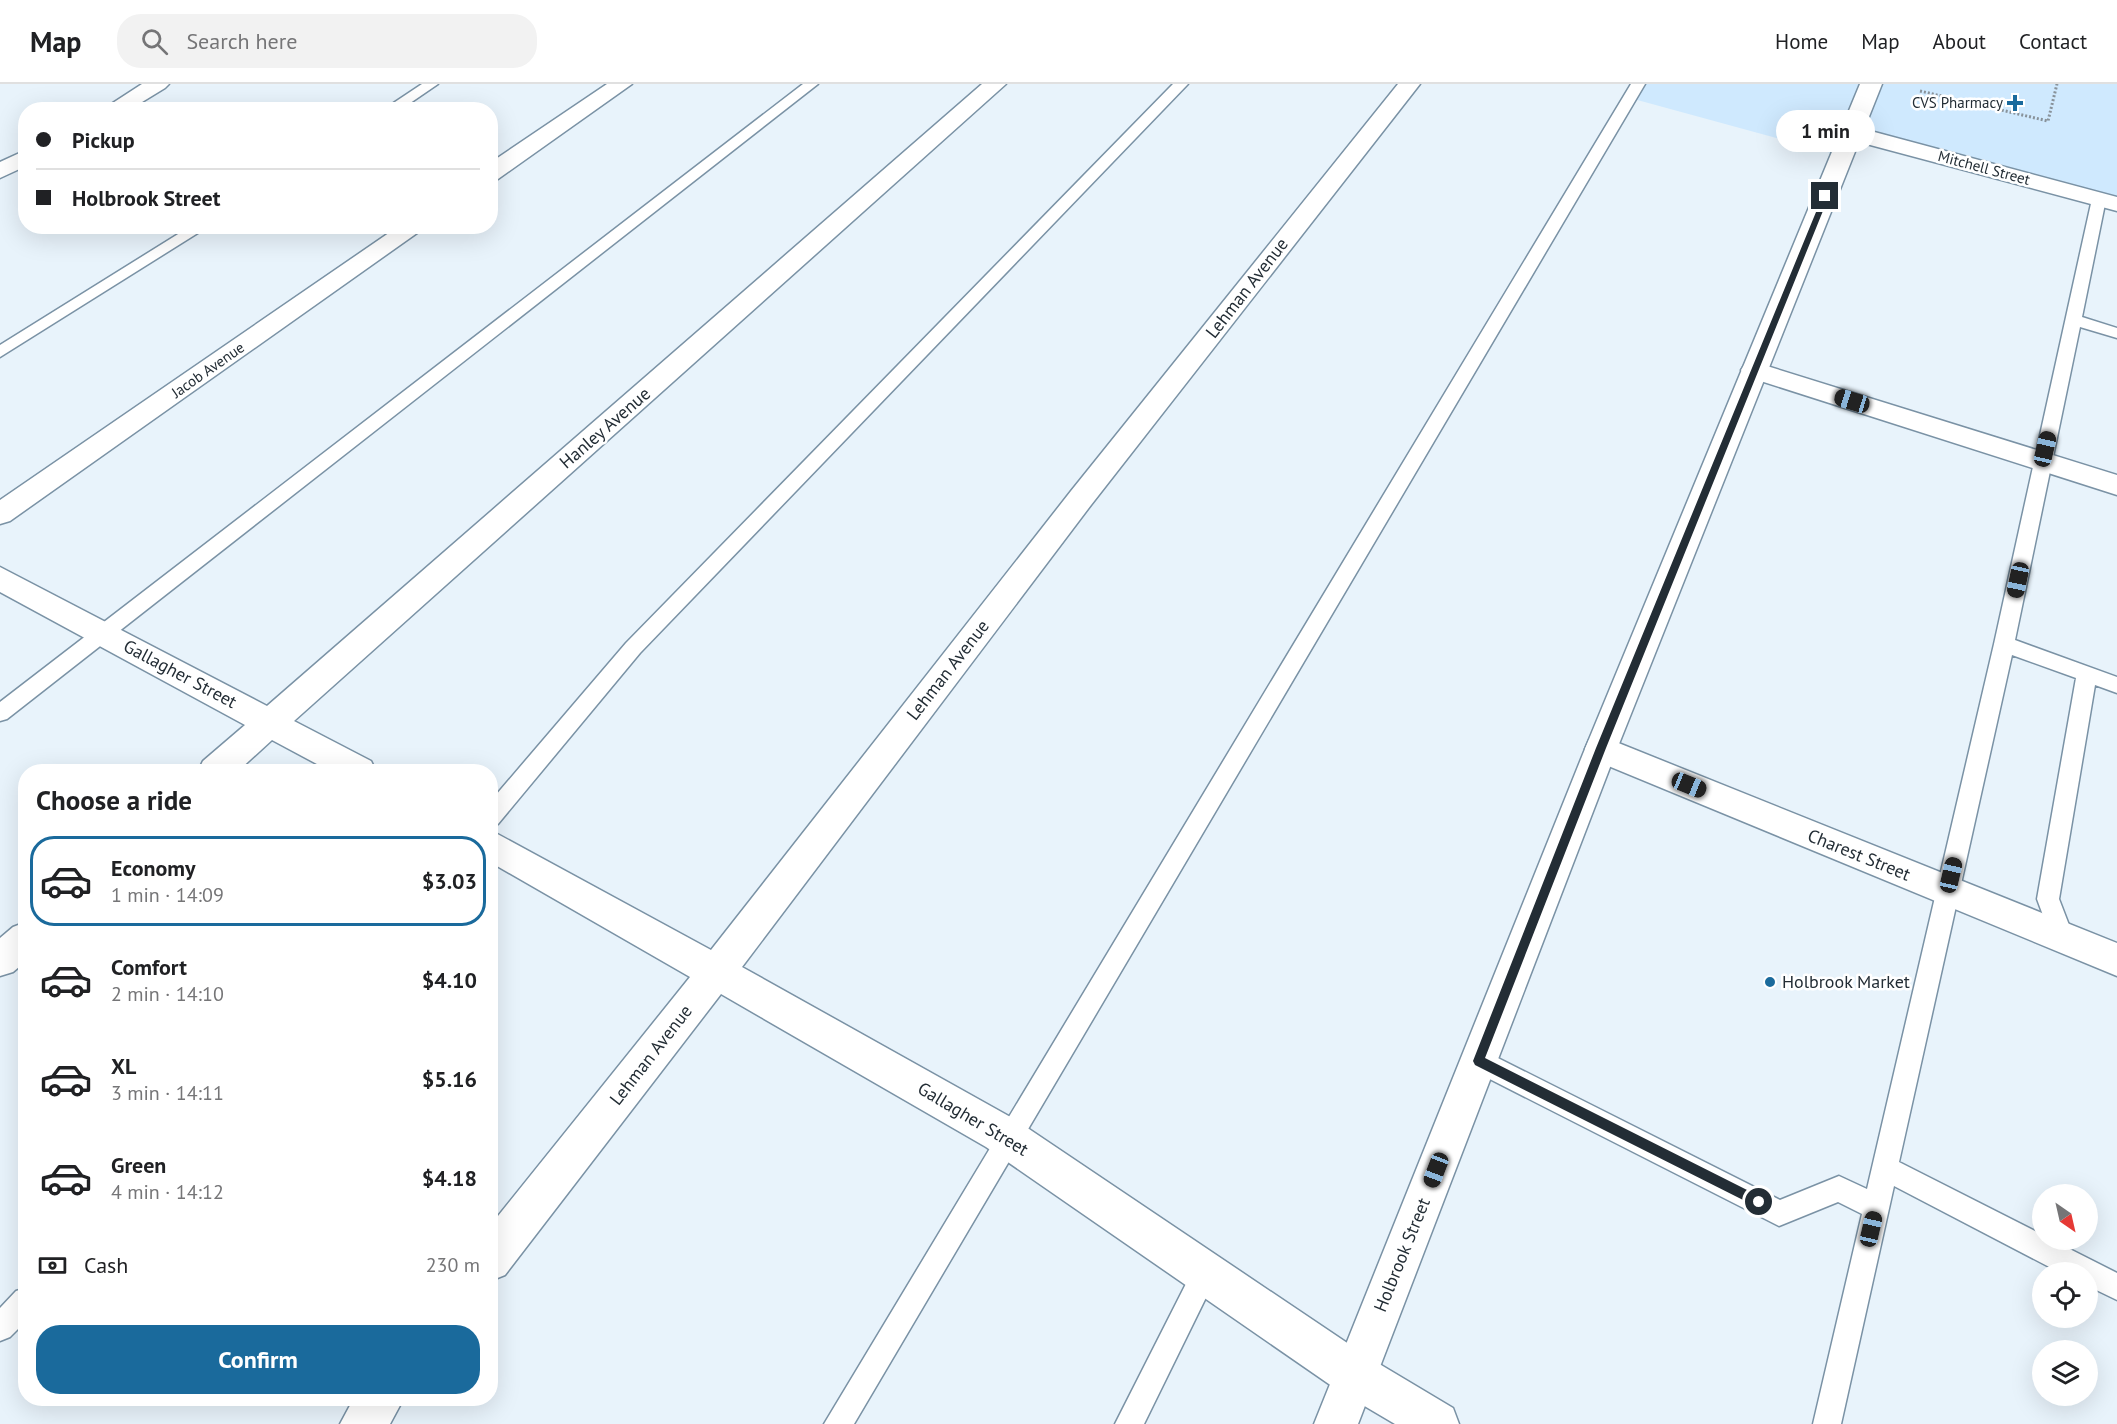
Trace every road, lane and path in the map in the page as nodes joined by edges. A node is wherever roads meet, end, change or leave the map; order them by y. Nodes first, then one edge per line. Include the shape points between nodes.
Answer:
1 (158, 84) edge
2 (431, 84) edge
3 (621, 84) edge
4 (811, 84) edge
5 (995, 84) edge
6 (1181, 84) edge
7 (1409, 84) edge
8 (1638, 84) edge
9 (1871, 84) edge
10 (2057, 84) edge
11 (1920, 91) dead end
12 (126, 102) edge
13 (403, 102) edge
14 (1852, 133) junction
15 (18, 161) edge
16 (498, 169) edge
17 (0, 171) edge
18 (2108, 201) edge
19 (189, 234) edge
20 (403, 234) edge
21 (2073, 320) junction
22 (2117, 333) edge
23 (0, 352) edge
24 (1754, 370) junction
25 (2043, 461) junction
26 (2117, 485) edge
27 (0, 514) edge
28 (0, 578) edge
29 (103, 633) junction
30 (2004, 644) junction
31 (2087, 674) junction
32 (2117, 685) edge
33 (0, 713) edge
34 (270, 722) junction
35 (1601, 748) junction
36 (223, 764) edge
37 (346, 764) edge
38 (498, 808) edge
39 (498, 848) edge
40 (1947, 891) junction
41 (2062, 938) junction
42 (18, 945) edge
43 (0, 960) edge
44 (2117, 960) edge
45 (717, 970) junction
46 (1479, 1061) junction
47 (1010, 1140) junction
48 (1885, 1168) junction
49 (1876, 1207) junction
50 (498, 1250) edge
51 (2068, 1262) edge
52 (1205, 1273) junction
53 (2098, 1277) edge
54 (2117, 1287) edge
55 (18, 1309) edge
56 (0, 1327) edge
57 (1355, 1375) junction
58 (376, 1406) edge
59 (362, 1424) edge
60 (838, 1424) edge
61 (1129, 1424) edge
62 (1336, 1424) edge
63 (1437, 1424) edge
64 (1827, 1424) edge

1 - 12 street
2 - 13 lane
3 - 16 street
4 - 29 lane
5 - 34 street, Hanley Avenue
6 - 38 lane via 633,648
7 - 45 street, Lehman Avenue via 1081,498
8 - 47 lane
9 - 14 street, Holbrook Street
10 - 11 path via 2048,121
14 - 18 street, Mitchell Street
14 - 24 street, Holbrook Street
15 - 17 street
18 - 21 lane
19 - 23 lane
20 - 27 street, Jacob Avenue
21 - 22 lane
21 - 25 lane
24 - 25 street
24 - 35 street, Holbrook Street
25 - 26 street
25 - 30 lane
28 - 29 street, Gallagher Street
29 - 33 lane
29 - 34 street, Gallagher Street
30 - 31 lane
30 - 40 lane
31 - 32 lane
31 - 41 lane via 2048,899
34 - 36 street, Hanley Avenue
34 - 37 street, Gallagher Street
35 - 40 street, Charest Street
35 - 46 street, Holbrook Street
39 - 45 street, Gallagher Street
40 - 41 street, Charest Street
40 - 48 lane
41 - 44 street, Charest Street
42 - 43 street
45 - 47 street, Gallagher Street
45 - 50 street, Lehman Avenue
46 - 49 lane via 1779,1213 1839,1189
46 - 57 street, Holbrook Street
47 - 52 street, Gallagher Street
47 - 60 lane
48 - 49 lane
48 - 51 lane
49 - 64 lane
52 - 57 street, Gallagher Street
52 - 61 lane
53 - 54 lane
55 - 56 lane
57 - 62 street, Holbrook Street
57 - 63 street, Gallagher Street
58 - 59 street

